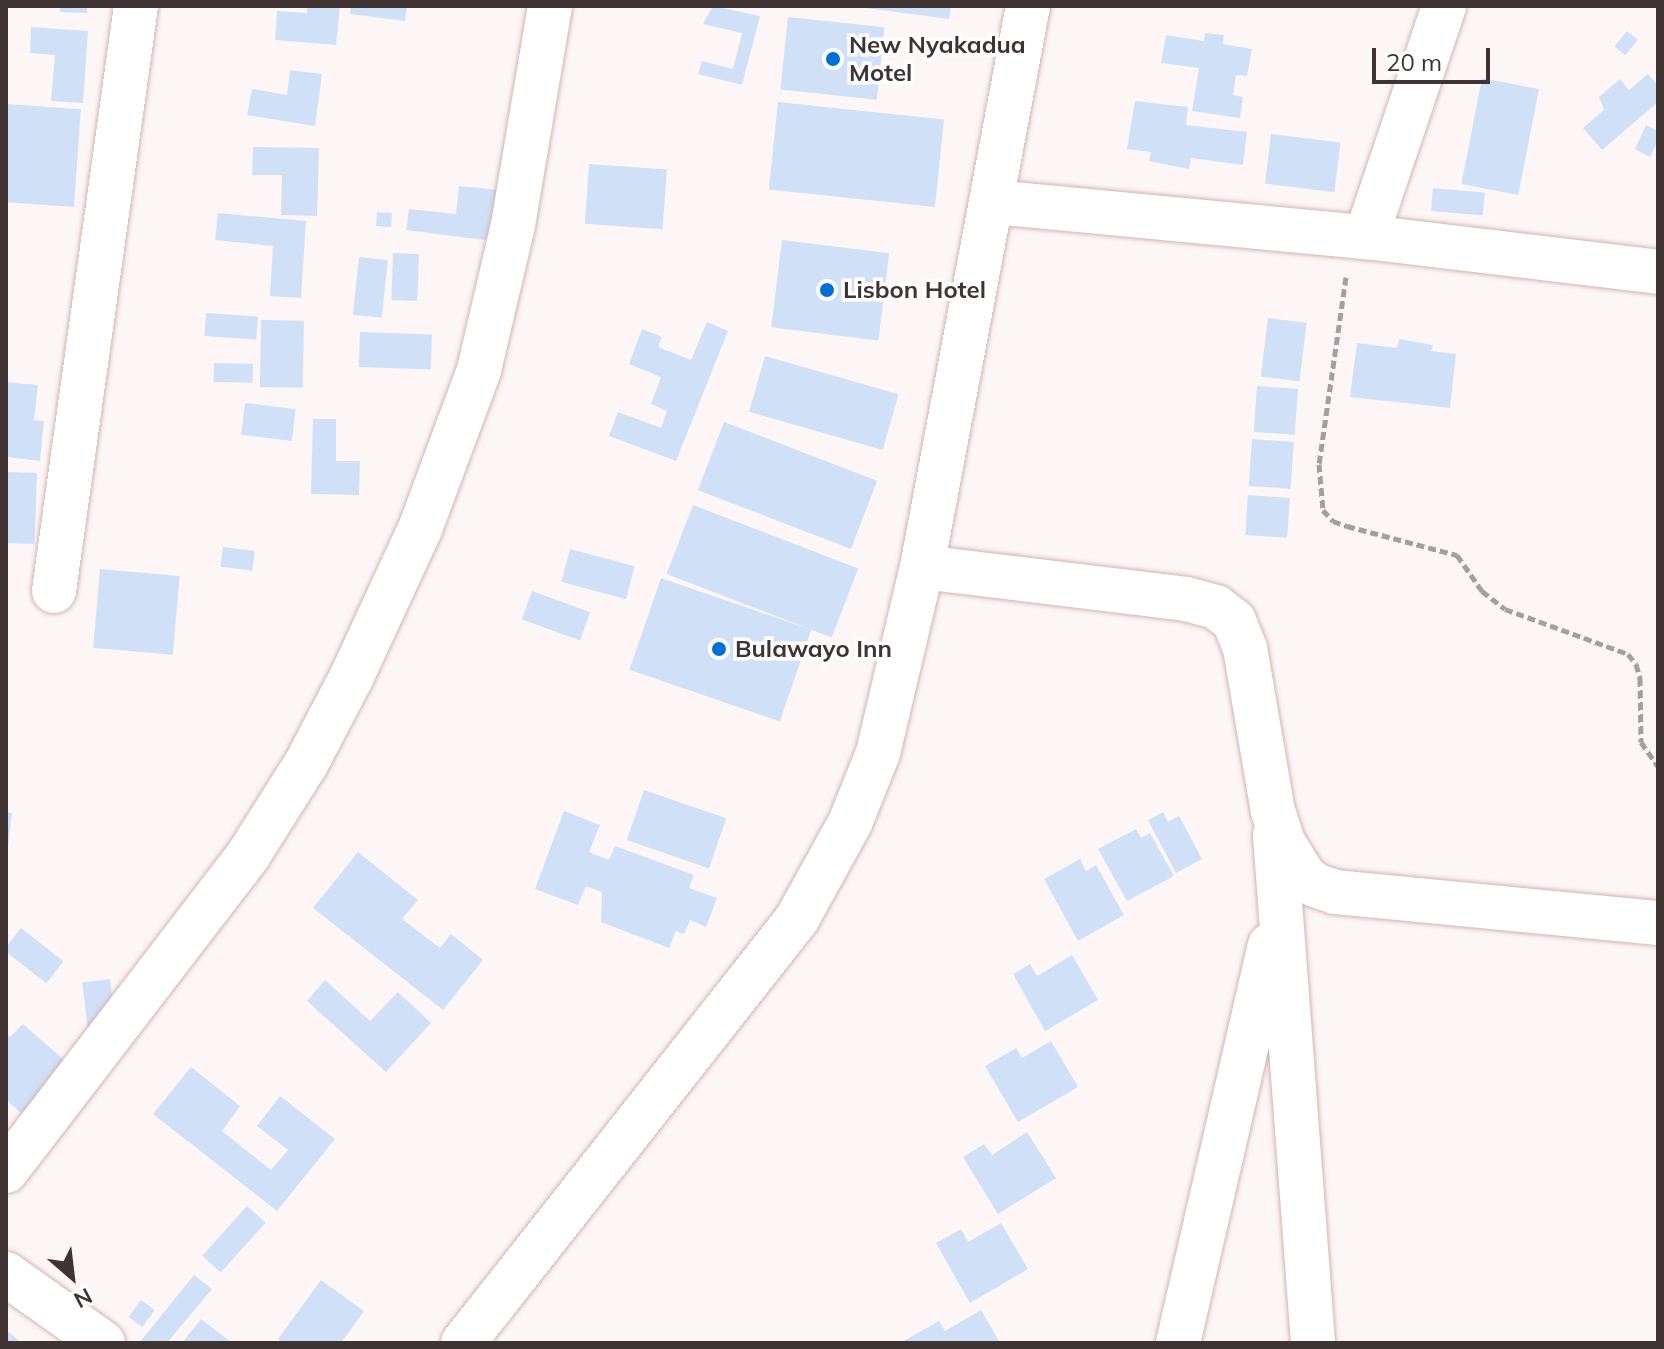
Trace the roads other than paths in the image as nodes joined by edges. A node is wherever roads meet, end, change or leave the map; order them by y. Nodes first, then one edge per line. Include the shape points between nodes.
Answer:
1 (136, 6) edge
2 (550, 6) edge
3 (1028, 6) edge
4 (1444, 6) edge
5 (993, 202) junction
6 (1360, 236) junction
7 (1658, 272) edge
8 (922, 567) junction
9 (54, 591) dead end
10 (1273, 811) junction
11 (1280, 903) junction
12 (1658, 923) edge
13 (6, 1171) edge
14 (6, 1274) edge
15 (103, 1343) edge
16 (463, 1343) edge
17 (1178, 1343) edge
18 (1313, 1343) edge

1 - 9 street
2 - 13 street via 513,225 479,370 420,529 352,676 306,764 249,854
3 - 5 street
4 - 6 street
5 - 6 street
5 - 8 street
6 - 7 street
8 - 10 street via 1216,607 1234,621 1245,648
8 - 16 street via 878,753 850,823 797,919
10 - 11 street
10 - 12 street via 1284,844 1304,876 1335,892
11 - 17 street
11 - 18 street
14 - 15 street

